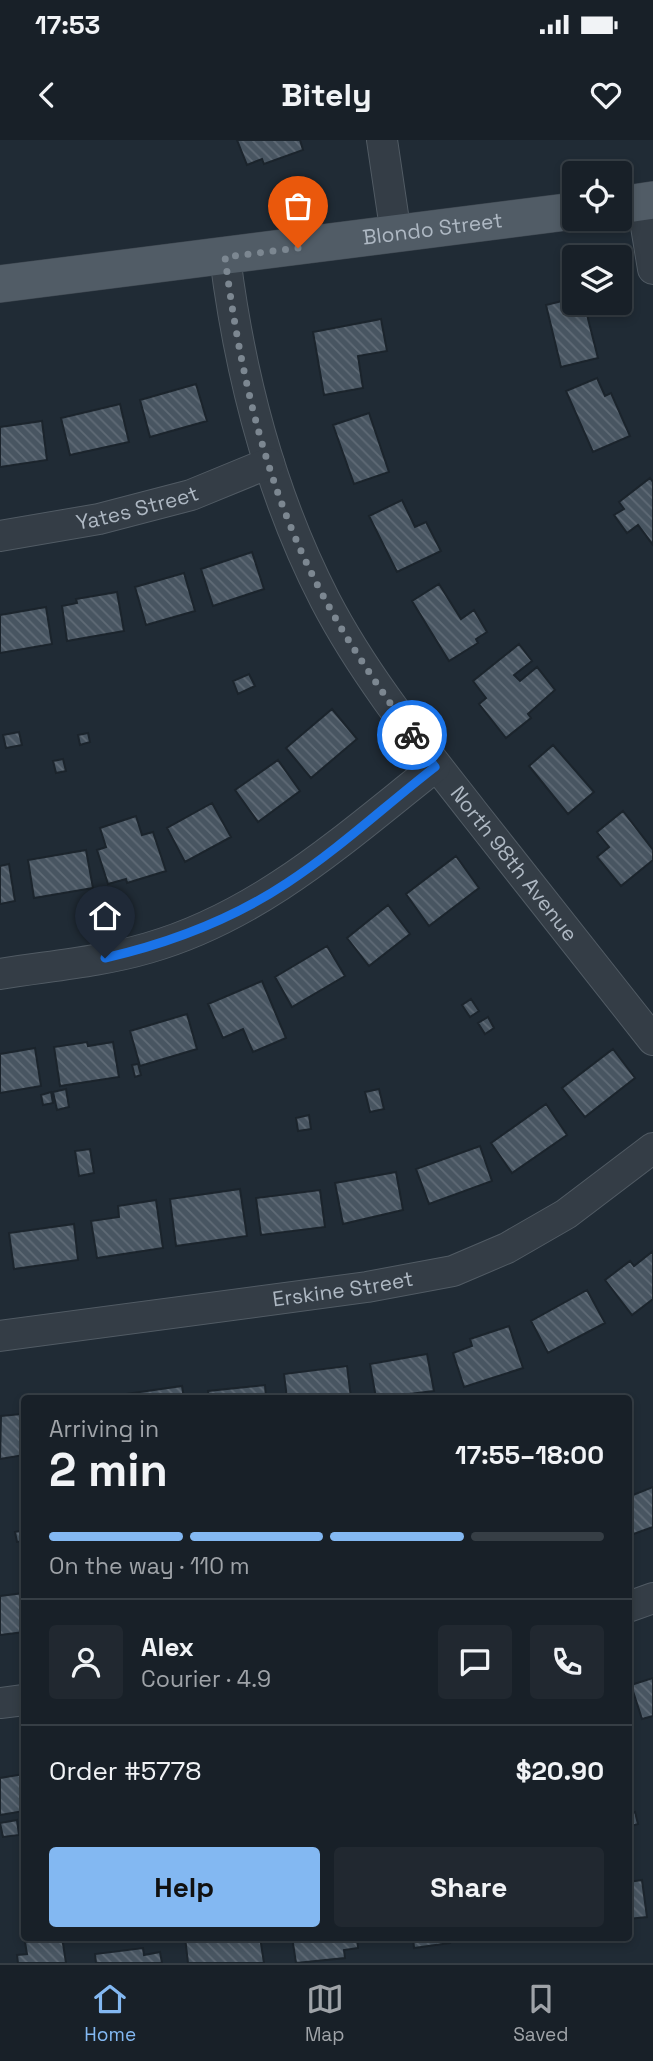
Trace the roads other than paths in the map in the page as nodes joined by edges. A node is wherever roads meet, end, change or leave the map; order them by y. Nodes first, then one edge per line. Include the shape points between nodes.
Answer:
1 (382, 140) edge
2 (638, 202) edge
3 (562, 213) edge
4 (396, 235) junction
5 (225, 257) junction
6 (653, 269) edge
7 (0, 284) edge
8 (269, 463) junction
9 (0, 536) edge
10 (435, 767) junction
11 (0, 974) edge
12 (653, 1040) edge
13 (653, 1148) edge
14 (0, 1336) edge
15 (653, 1598) edge
16 (632, 1606) edge
17 (21, 1700) edge
18 (0, 1703) edge

1 - 4 street
2 - 6 street
3 - 4 main road, Blondo Street
4 - 5 main road, Blondo Street
5 - 7 main road, Blondo Street
5 - 8 street, North 98th Avenue via 241,365
8 - 9 street, Yates Street via 191,495 99,519
8 - 10 street, North 98th Avenue via 293,532 325,601 366,670
10 - 11 street via 289,882 240,911 147,948
10 - 12 street, North 98th Avenue
13 - 14 street, Erskine Street via 566,1214 508,1248 453,1271
15 - 16 street
17 - 18 street

